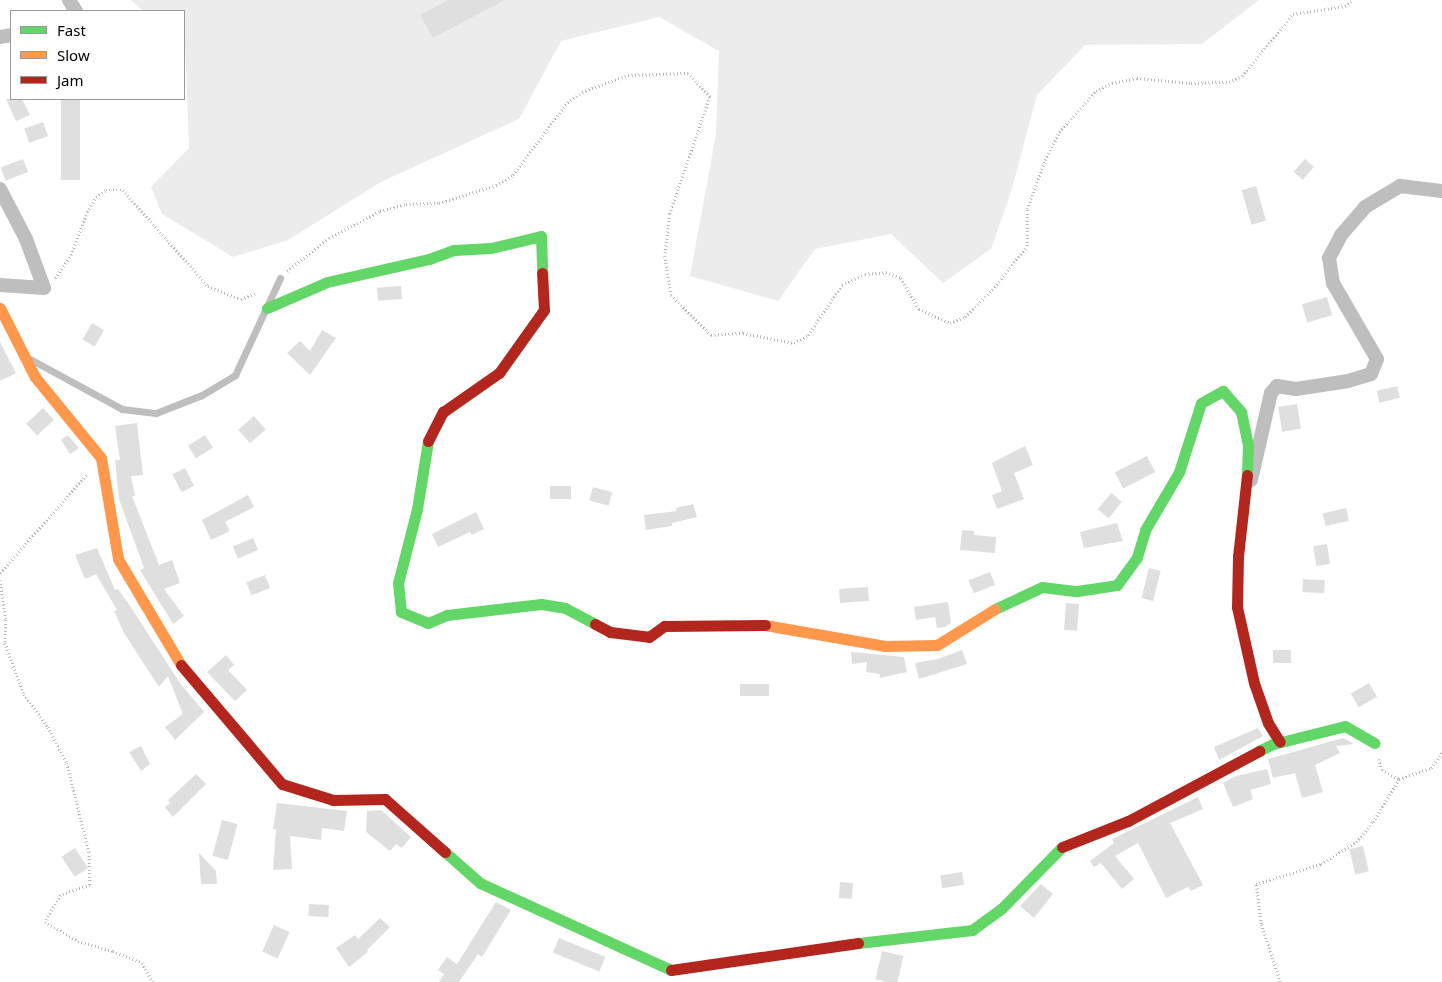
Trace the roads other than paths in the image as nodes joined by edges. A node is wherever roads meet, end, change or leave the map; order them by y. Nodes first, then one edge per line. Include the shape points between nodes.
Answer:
1 (0, 189) edge
2 (1442, 192) edge
3 (280, 278) road end
4 (0, 285) edge
5 (0, 308) edge
6 (267, 308) junction
7 (25, 357) junction
8 (1246, 498) junction
9 (1280, 742) junction
10 (1374, 743) road end

1 - 4 street via 26,239 44,288
2 - 8 street via 1400,186 1365,207 1341,235 1329,258 1334,283 1377,359 1371,374 1348,381 1296,389 1277,386 1271,393 1258,459
3 - 6 lane
5 - 7 street
6 - 7 lane via 235,375 202,395 156,413 122,409
6 - 8 street via 327,282 429,259 454,250 491,248 541,236 544,310 498,372 443,412 429,438 421,470 417,509 398,583 401,612 428,623 448,615 541,604 565,608 610,632 632,636 649,637 664,626 771,625 885,646 937,645 1002,604 1042,587 1077,592 1117,585 1137,557 1145,530 1178,472 1201,403 1223,391 1241,412 1248,444
7 - 9 street via 35,377 101,458 118,559 188,676 282,784 334,800 385,799 480,883 674,971 829,946 972,930 1002,908 1063,846 1128,821
8 - 9 street via 1238,556 1237,607 1254,683 1268,723
9 - 10 street via 1345,726

